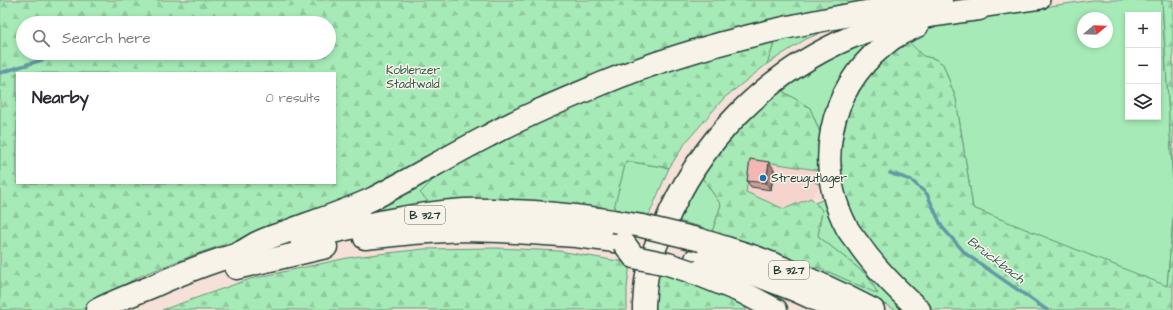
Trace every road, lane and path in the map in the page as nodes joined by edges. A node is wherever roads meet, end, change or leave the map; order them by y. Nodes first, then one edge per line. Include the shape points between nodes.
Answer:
1 (942, 0) edge
2 (1041, 0) edge
3 (979, 9) junction
4 (614, 234) junction
5 (240, 253) junction
6 (696, 257) junction
7 (97, 310) edge
8 (126, 310) edge
9 (634, 310) edge
10 (644, 310) edge
11 (776, 310) edge
12 (838, 310) edge
13 (873, 310) edge
14 (919, 310) edge

1 - 5 highway via 874,10 784,28 671,59 540,111 489,135 370,200 260,242
1 - 9 highway via 878,18 809,46 774,68 742,93 713,122 688,155 657,212 645,242 637,274
2 - 3 street
3 - 10 highway via 917,18 882,26 850,38 806,60 749,102 698,162 668,215 647,274
3 - 14 highway via 918,26 896,36 871,56 853,78 840,101 834,119 830,140 830,175 836,200 848,228 864,252
4 - 5 highway, B 327 via 542,212 464,210 362,225
4 - 6 highway, B 327 via 666,252
4 - 8 highway, B 327 via 576,236 462,230 363,239 219,273
5 - 7 highway, B 327
6 - 11 highway via 742,292
6 - 12 highway, B 327 via 754,274
6 - 13 highway, B 327 via 753,256 841,293

